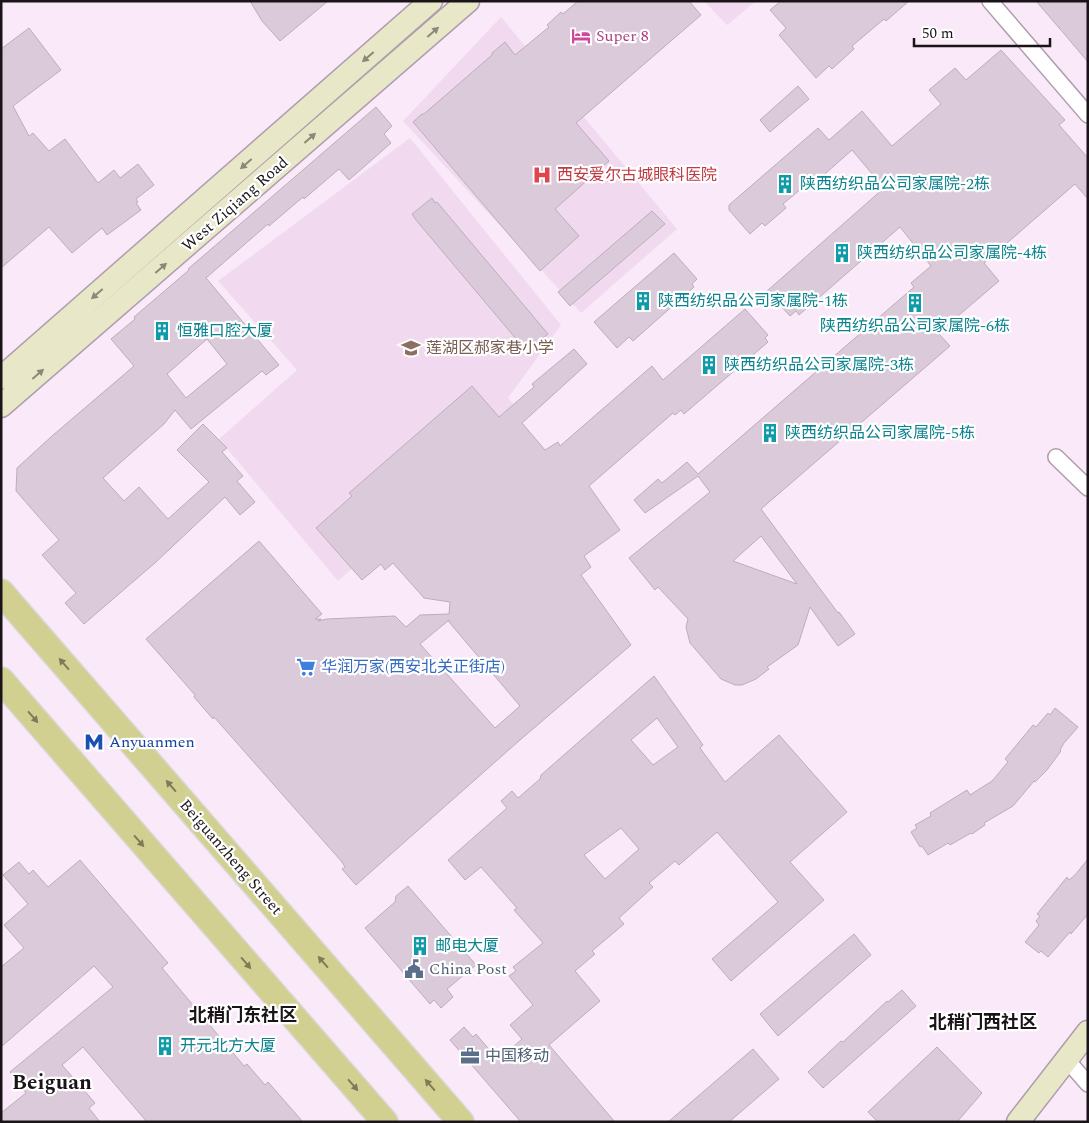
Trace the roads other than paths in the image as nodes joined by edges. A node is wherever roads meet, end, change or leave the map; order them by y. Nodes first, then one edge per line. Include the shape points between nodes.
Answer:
1 (468, 1) edge
2 (990, 1) edge
3 (420, 5) edge
4 (1088, 115) edge
5 (1, 378) edge
6 (1, 406) edge
7 (1056, 457) dead end
8 (1088, 488) edge
9 (1, 592) edge
10 (1, 680) edge
11 (1088, 1032) edge
12 (1067, 1060) junction
13 (1088, 1084) edge
14 (385, 1122) edge
15 (462, 1122) edge
16 (1018, 1122) edge

6 -> 1 main road, West Ziqiang Road
2 - 4 street
3 -> 5 main road, West Ziqiang Road
7 - 8 street
15 -> 9 main road, Beiguanzheng Street
10 -> 14 main road
11 - 12 main road
12 - 13 street
12 - 16 main road

